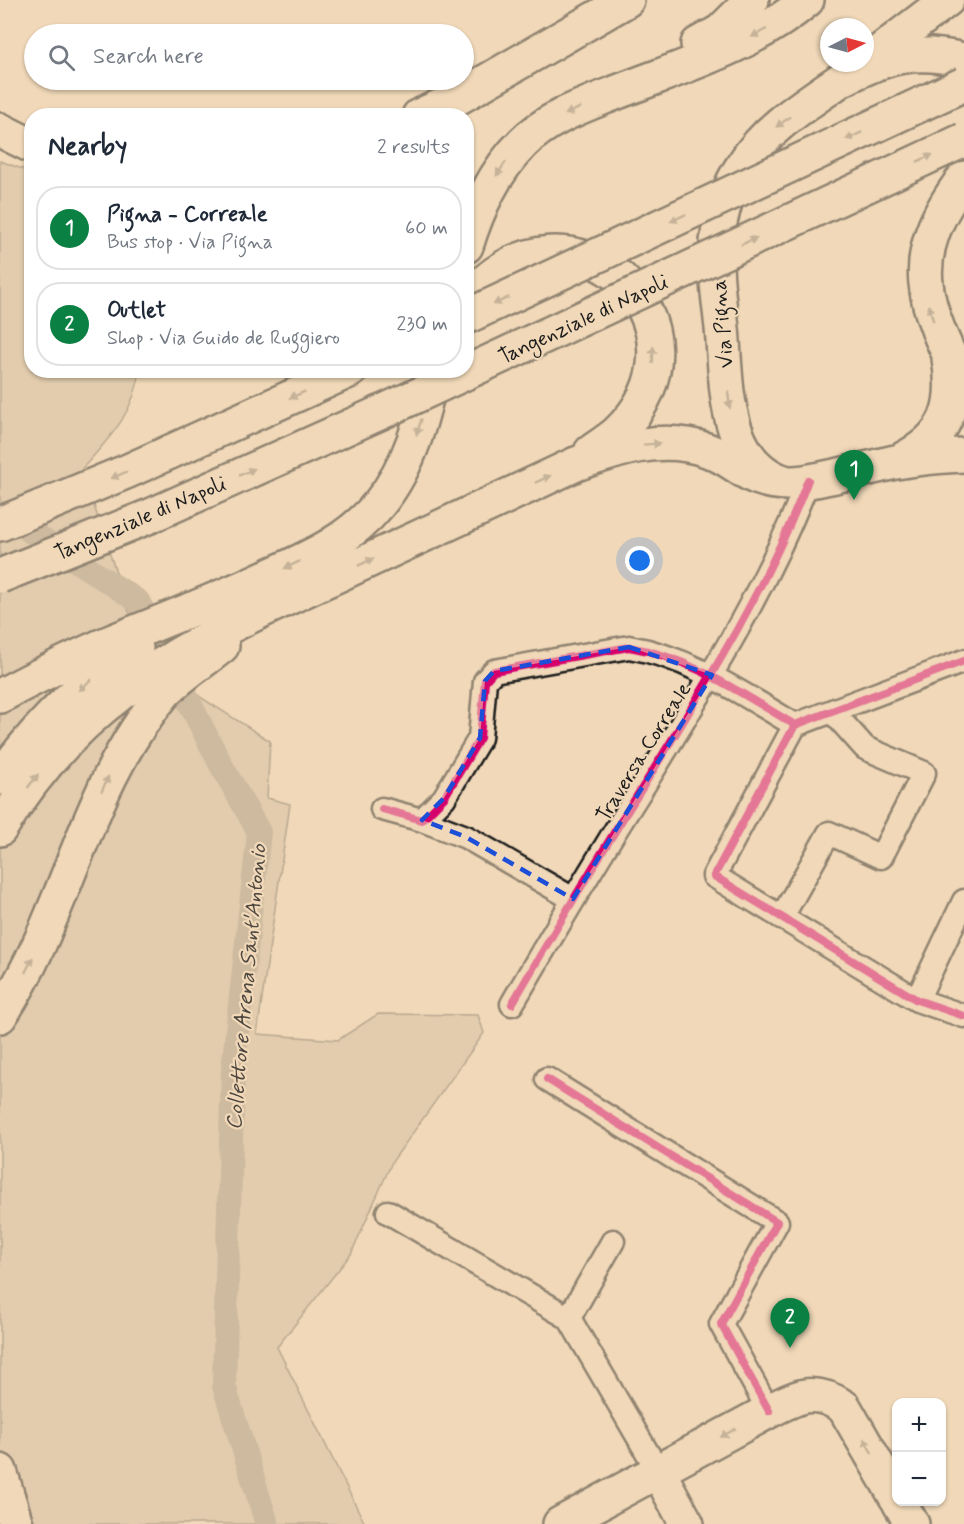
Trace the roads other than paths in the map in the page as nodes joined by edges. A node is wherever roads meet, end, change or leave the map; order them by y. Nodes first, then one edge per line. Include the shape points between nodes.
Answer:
1 (627, 0) edge
2 (752, 0) edge
3 (807, 0) edge
4 (947, 0) edge
5 (874, 56) edge
6 (964, 60) edge
7 (874, 62) edge
8 (852, 72) edge
9 (964, 84) edge
10 (474, 88) edge
11 (471, 90) edge
12 (606, 97) junction
13 (436, 108) edge
14 (0, 130) edge
15 (964, 140) edge
16 (24, 142) edge
17 (964, 178) edge
18 (474, 226) edge
19 (474, 293) edge
20 (474, 313) edge
21 (948, 354) junction
22 (474, 369) edge
23 (333, 378) edge
24 (431, 378) edge
25 (455, 378) edge
26 (964, 385) edge
27 (964, 455) edge
28 (899, 461) junction
29 (576, 464) junction
30 (798, 482) junction
31 (0, 524) edge
32 (0, 576) edge
33 (275, 604) junction
34 (203, 606) junction
35 (964, 661) edge
36 (712, 675) junction
37 (0, 696) edge
38 (832, 711) junction
39 (795, 725) junction
40 (0, 777) edge
41 (382, 809) dead end
42 (422, 820) junction
43 (0, 829) edge
44 (573, 899) junction
45 (964, 901) edge
46 (782, 917) junction
47 (916, 1000) junction
48 (512, 1004) dead end
49 (0, 1016) edge
50 (964, 1016) edge
51 (547, 1079) dead end
52 (388, 1212) dead end
53 (613, 1241) dead end
54 (569, 1318) junction
55 (769, 1411) junction
56 (0, 1471) edge
57 (658, 1471) junction
58 (892, 1488) edge
59 (901, 1506) edge
60 (16, 1524) edge
61 (560, 1524) edge
62 (687, 1524) edge
63 (912, 1524) edge

1 - 10 main road
2 - 12 main road via 722,31
3 -> 12 main road via 745,40
4 - 5 main road, Via Pigna
6 - 7 main road, Via Pigna via 926,53
8 -> 30 main road, Via Pigna via 757,145 732,186 717,244 718,291 733,424 754,465 766,474
9 -> 20 main road, bridge
11 - 13 main road
12 -> 18 main road via 541,127 524,141 489,188
14 - 16 main road
22 -> 15 main road, Tangenziale di Napoli, bridge
21 -> 17 main road via 927,300 926,260 941,214
29 -> 19 main road, bridge via 617,433 635,410 651,377 653,340 638,295 598,261 538,255 506,266
21 - 26 main road
21 - 28 main road via 952,394 949,411 923,449
23 -> 31 main road
24 -> 34 main road via 404,465 363,522 320,552
32 -> 25 main road, Tangenziale di Napoli, bridge via 150,516
27 - 28 main road
28 - 30 main road
29 -> 30 main road via 624,447 663,443 707,450 757,480
33 -> 29 main road
30 - 36 street, Traversa Correale via 795,515
43 -> 33 main road via 54,754 106,704 174,655
49 -> 33 main road via 43,936 95,806 126,746 168,690
34 - 37 main road via 109,643
34 -> 40 main road via 119,658 87,683 43,726
35 - 38 street
36 - 39 street
36 - 42 street via 651,651 629,647 494,671 485,681 480,738 444,798
36 - 44 street, Traversa Correale
38 - 39 street
38 - 46 street via 865,748 924,774 881,857 830,833
39 - 46 street via 714,876
41 - 42 street
42 - 44 street via 466,837
44 - 48 street, Traversa Correale
45 - 47 street
46 - 47 street
47 - 50 street
51 - 55 street via 777,1222 721,1324
52 - 54 street
53 - 54 street
54 - 57 street
55 -> 57 main road
58 -> 55 main road via 850,1416 833,1400 809,1394
56 - 60 main road
57 - 61 main road
57 - 62 main road
59 - 63 main road

